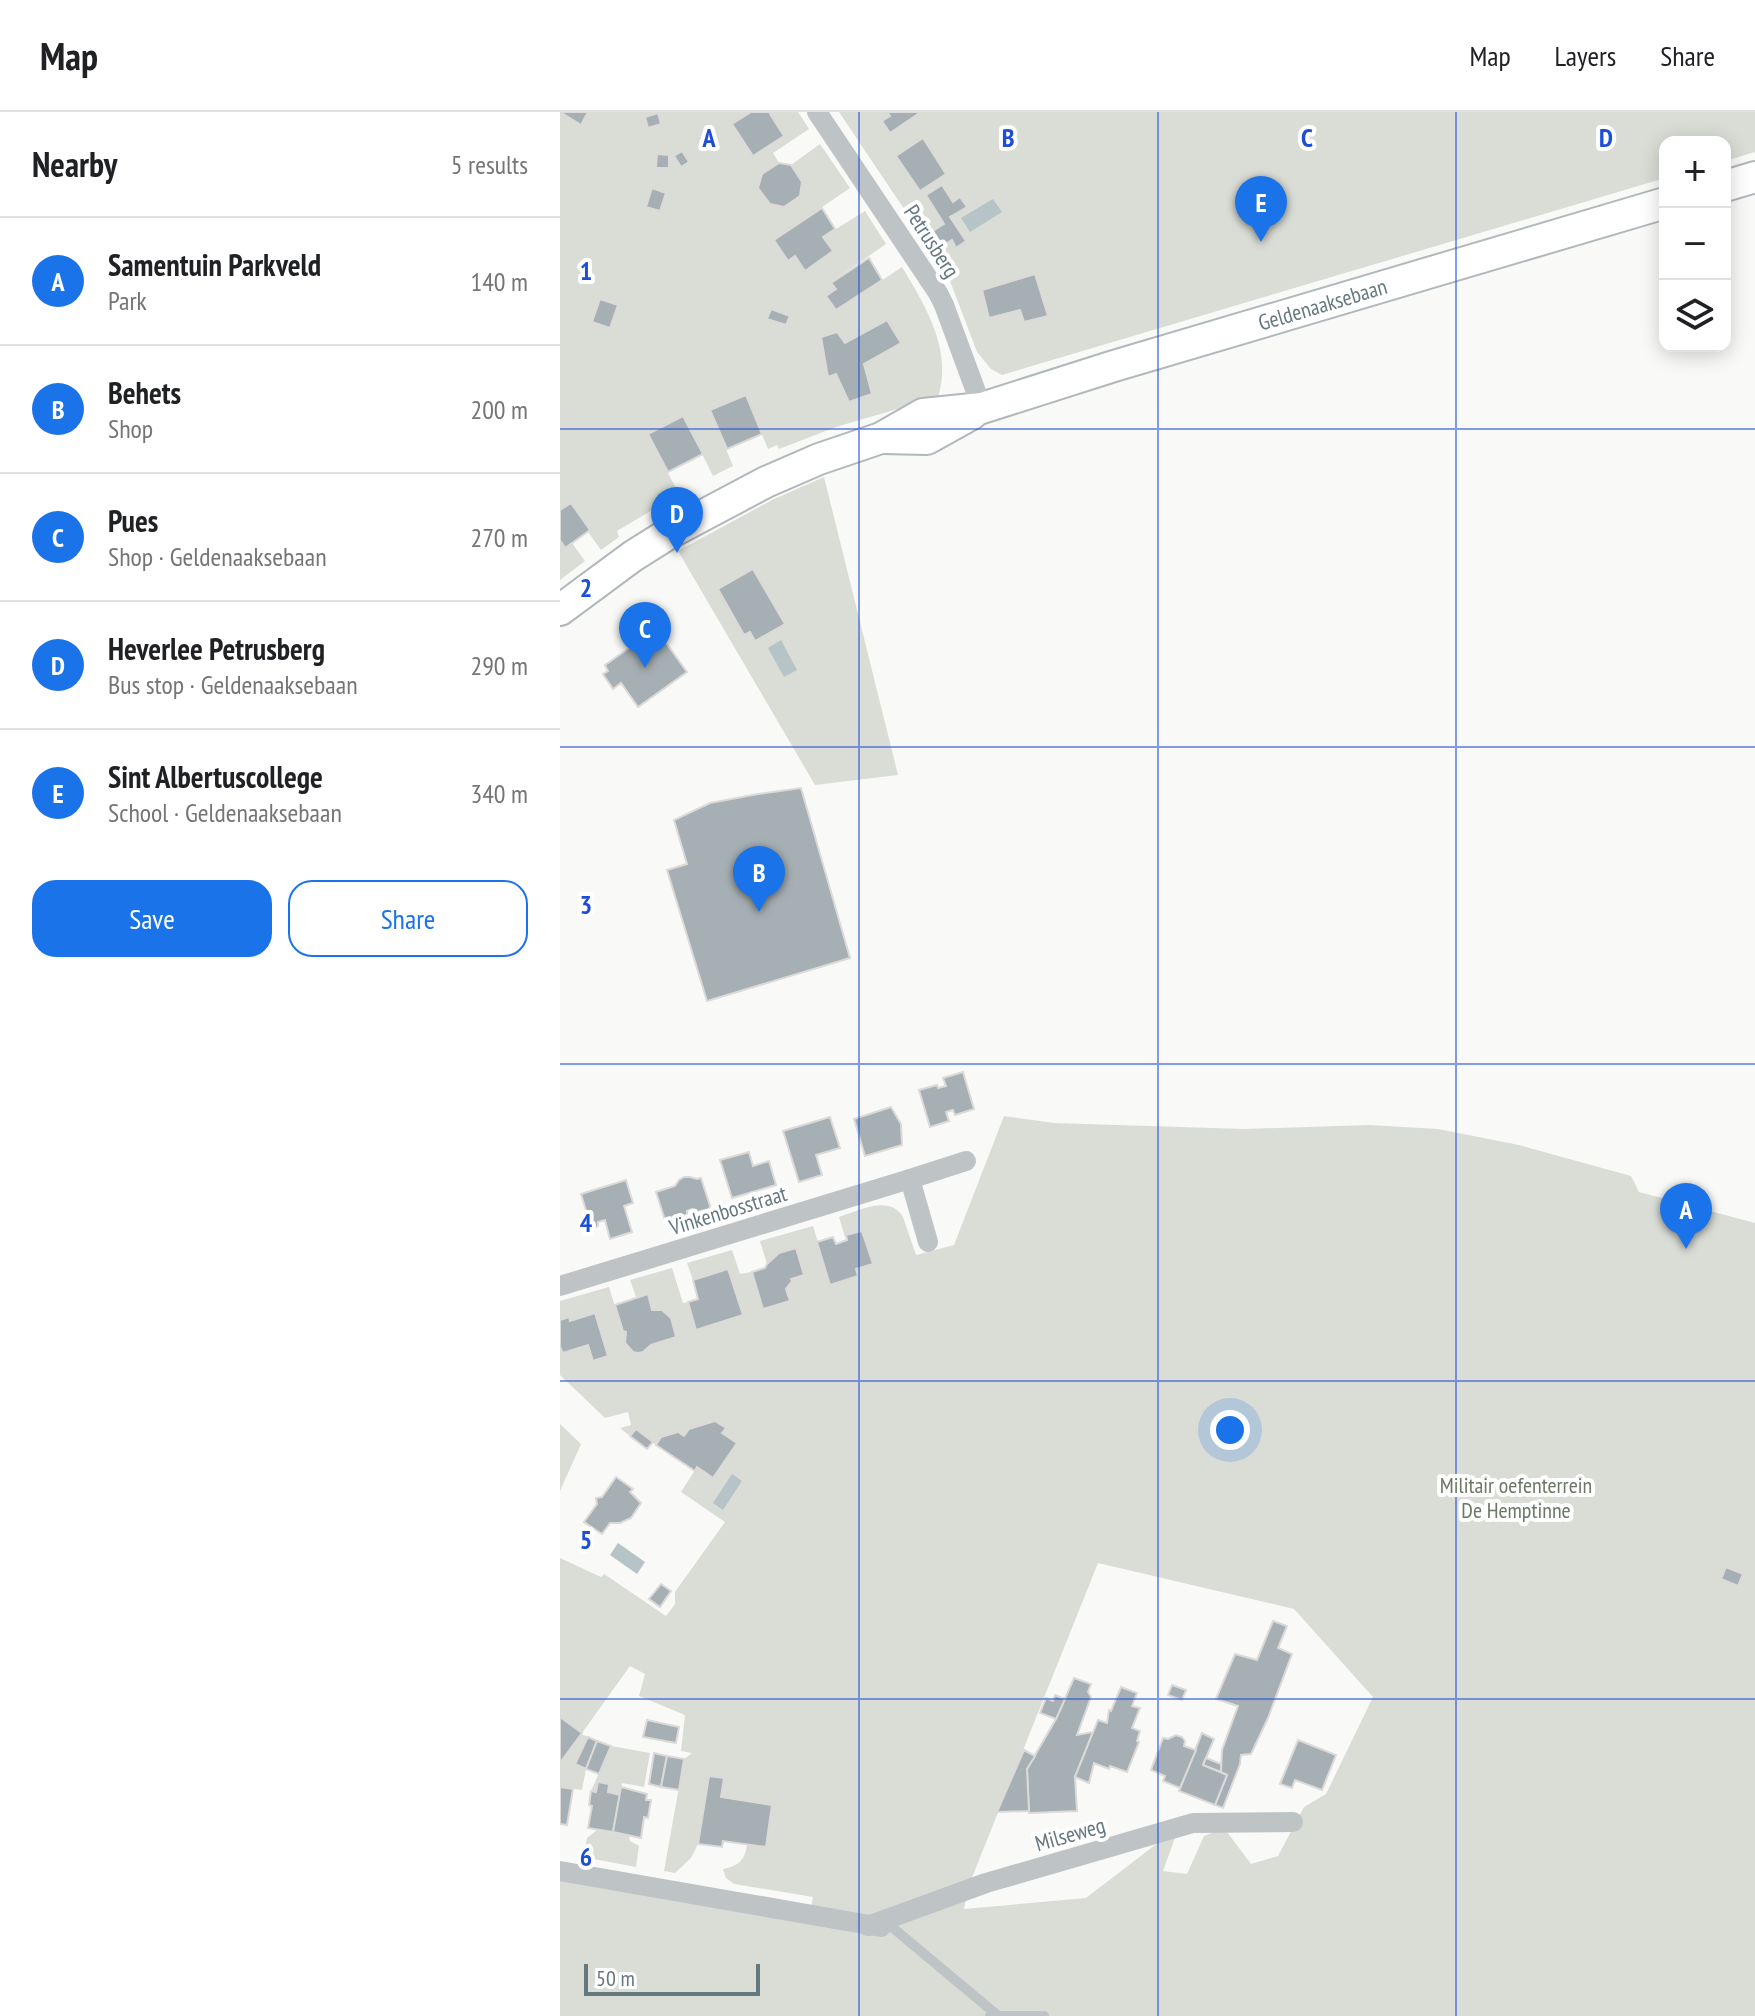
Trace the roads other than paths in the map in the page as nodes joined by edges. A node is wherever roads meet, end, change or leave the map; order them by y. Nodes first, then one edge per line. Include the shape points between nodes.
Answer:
1 (817, 112) edge
2 (1755, 177) edge
3 (1731, 184) edge
4 (1659, 205) edge
5 (982, 408) junction
6 (560, 610) edge
7 (966, 1161) dead end
8 (910, 1179) junction
9 (928, 1242) dead end
10 (560, 1286) edge
11 (1293, 1822) dead end
12 (560, 1871) edge
13 (868, 1926) junction
14 (893, 1928) joint
15 (992, 2015) edge
16 (1044, 2016) edge

1 - 5 street, Petrusberg via 938,293
2 - 3 street
4 - 5 street, Geldenaaksebaan
5 - 6 street, Geldenaaksebaan via 927,439 881,438 766,482 668,534
7 - 8 street, Vinkenbosstraat
8 - 9 street
8 - 10 street, Vinkenbosstraat
11 - 13 street, Milseweg via 1193,1823 986,1883
12 - 13 street
13 - 14 street
14 - 15 lane
15 - 16 lane

